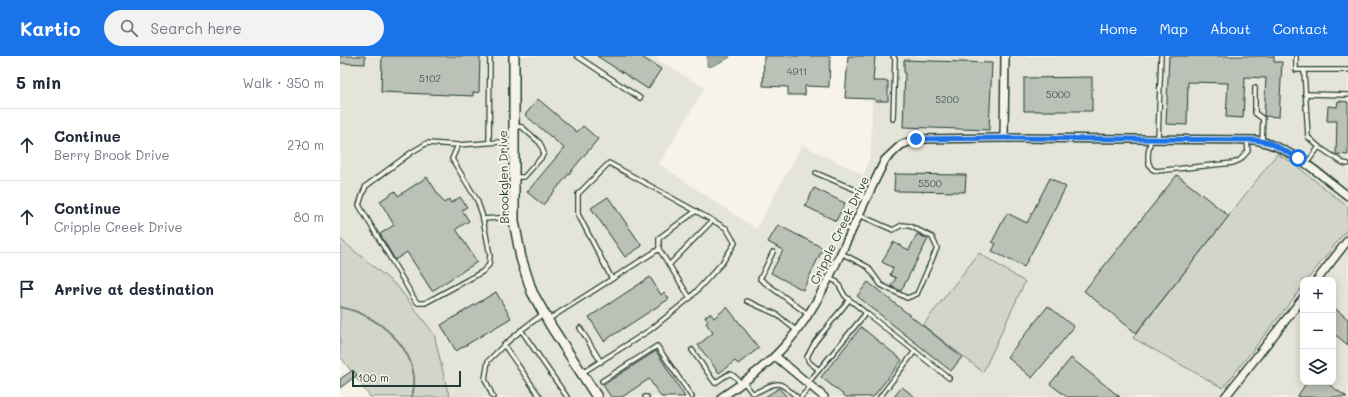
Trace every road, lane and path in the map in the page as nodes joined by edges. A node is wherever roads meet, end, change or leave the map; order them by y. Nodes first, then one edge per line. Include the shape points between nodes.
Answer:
1 (490, 56) edge
2 (514, 56) edge
3 (577, 56) edge
4 (893, 56) edge
5 (1005, 56) edge
6 (1161, 56) edge
7 (1296, 56) edge
8 (1304, 70) junction
9 (1348, 70) edge
10 (1255, 88) dead end
11 (1305, 94) junction
12 (1348, 94) edge
13 (640, 98) dead end
14 (893, 119) dead end
15 (515, 126) junction
16 (1004, 138) junction
17 (1154, 140) junction
18 (1247, 140) junction
19 (515, 141) junction
20 (489, 142) junction
21 (1262, 142) junction
22 (458, 145) junction
23 (1319, 147) junction
24 (1306, 164) junction
25 (1348, 164) edge
26 (816, 173) dead end
27 (515, 178) junction
28 (1348, 196) edge
29 (866, 200) junction
30 (696, 211) junction
31 (859, 215) junction
32 (514, 217) junction
33 (483, 218) junction
34 (712, 220) junction
35 (841, 225) dead end
36 (851, 231) junction
37 (1348, 240) edge
38 (659, 249) junction
39 (773, 252) dead end
40 (841, 253) junction
41 (669, 265) junction
42 (1319, 277) edge
43 (829, 278) junction
44 (612, 279) junction
45 (690, 298) junction
46 (849, 300) junction
47 (747, 301) dead end
48 (1300, 302) edge
49 (866, 314) junction
50 (809, 315) junction
51 (546, 316) junction
52 (580, 328) dead end
53 (521, 330) junction
54 (797, 332) junction
55 (504, 345) junction
56 (692, 350) dead end
57 (915, 351) junction
58 (775, 356) junction
59 (601, 362) junction
60 (819, 370) junction
61 (582, 373) junction
62 (949, 378) dead end
63 (602, 382) dead end
64 (742, 383) junction
65 (810, 385) junction
66 (1228, 396) edge
67 (493, 397) edge
68 (540, 397) edge
69 (567, 397) edge
70 (597, 397) edge
71 (692, 397) edge
72 (722, 397) edge
73 (797, 397) edge
74 (801, 397) edge
75 (824, 397) edge
76 (880, 397) edge

1 - 20 lane
2 - 15 street, Brookglen Drive
3 - 13 lane
4 - 14 lane
5 - 16 street
6 - 17 lane
7 - 8 lane via 1296,70
8 - 9 lane
8 - 11 lane
10 - 21 lane via 1255,113 1263,119
11 - 12 lane
11 - 23 lane via 1308,137
15 - 19 street, Brookglen Drive
15 - 27 lane via 522,127 540,143 544,153 524,177
16 - 17 street, Cripple Creek Drive
16 - 29 street, Cripple Creek Drive via 916,139 901,145 884,160
17 - 18 street, Cripple Creek Drive
17 - 18 lane via 1148,163 1152,170 1156,171 1233,163 1240,160 1248,151
18 - 21 street, Cripple Creek Drive
19 - 20 lane
19 - 27 street, Brookglen Drive
20 - 22 lane
21 - 24 street, Cripple Creek Drive via 1285,150
22 - 33 lane via 452,159 477,200
22 - 33 lane via 427,143 412,152 366,186 359,205 418,303 425,303 482,272 489,265 490,255
23 - 24 lane
23 - 25 lane
24 - 28 street, Cripple Creek Drive
26 - 29 lane via 856,190
27 - 32 street, Brookglen Drive
29 - 31 street, Cripple Creek Drive
30 - 34 lane
30 - 38 lane via 658,238
30 - 44 lane via 610,163 578,194 578,214
31 - 36 street, Cripple Creek Drive
31 - 40 lane via 894,230 902,225 910,226 932,236 937,248 917,294 906,298 881,285 868,267
32 - 33 lane
32 - 51 street, Brookglen Drive via 521,258 532,292
34 - 41 lane
34 - 45 lane via 726,228 735,243 722,263
35 - 36 lane
36 - 40 street, Cripple Creek Drive
37 - 42 street
38 - 41 lane
38 - 44 lane
39 - 50 lane via 760,279
40 - 43 street, Cripple Creek Drive
41 - 45 lane
43 - 46 lane via 837,282
43 - 50 street, Cripple Creek Drive
44 - 51 lane
45 - 59 lane via 650,330
46 - 49 lane
46 - 60 lane via 815,342 807,357
47 - 54 lane via 776,314
48 - 66 street
49 - 57 lane
49 - 60 lane
50 - 54 street, Cripple Creek Drive
51 - 53 lane
51 - 61 street, Brookglen Drive
52 - 59 lane
53 - 55 lane
53 - 69 lane
54 - 58 street, Cripple Creek Drive
55 - 67 lane via 488,361 485,379
55 - 68 lane
56 - 64 lane via 715,383 728,374 734,374
57 - 62 lane
57 - 76 lane
58 - 64 street, Cripple Creek Drive
58 - 65 street
59 - 61 lane
60 - 65 lane
61 - 70 street, Brookglen Drive
63 - 71 lane via 657,346
64 - 72 street, Cripple Creek Drive
64 - 73 lane via 752,393 778,383
65 - 74 lane
65 - 75 street

